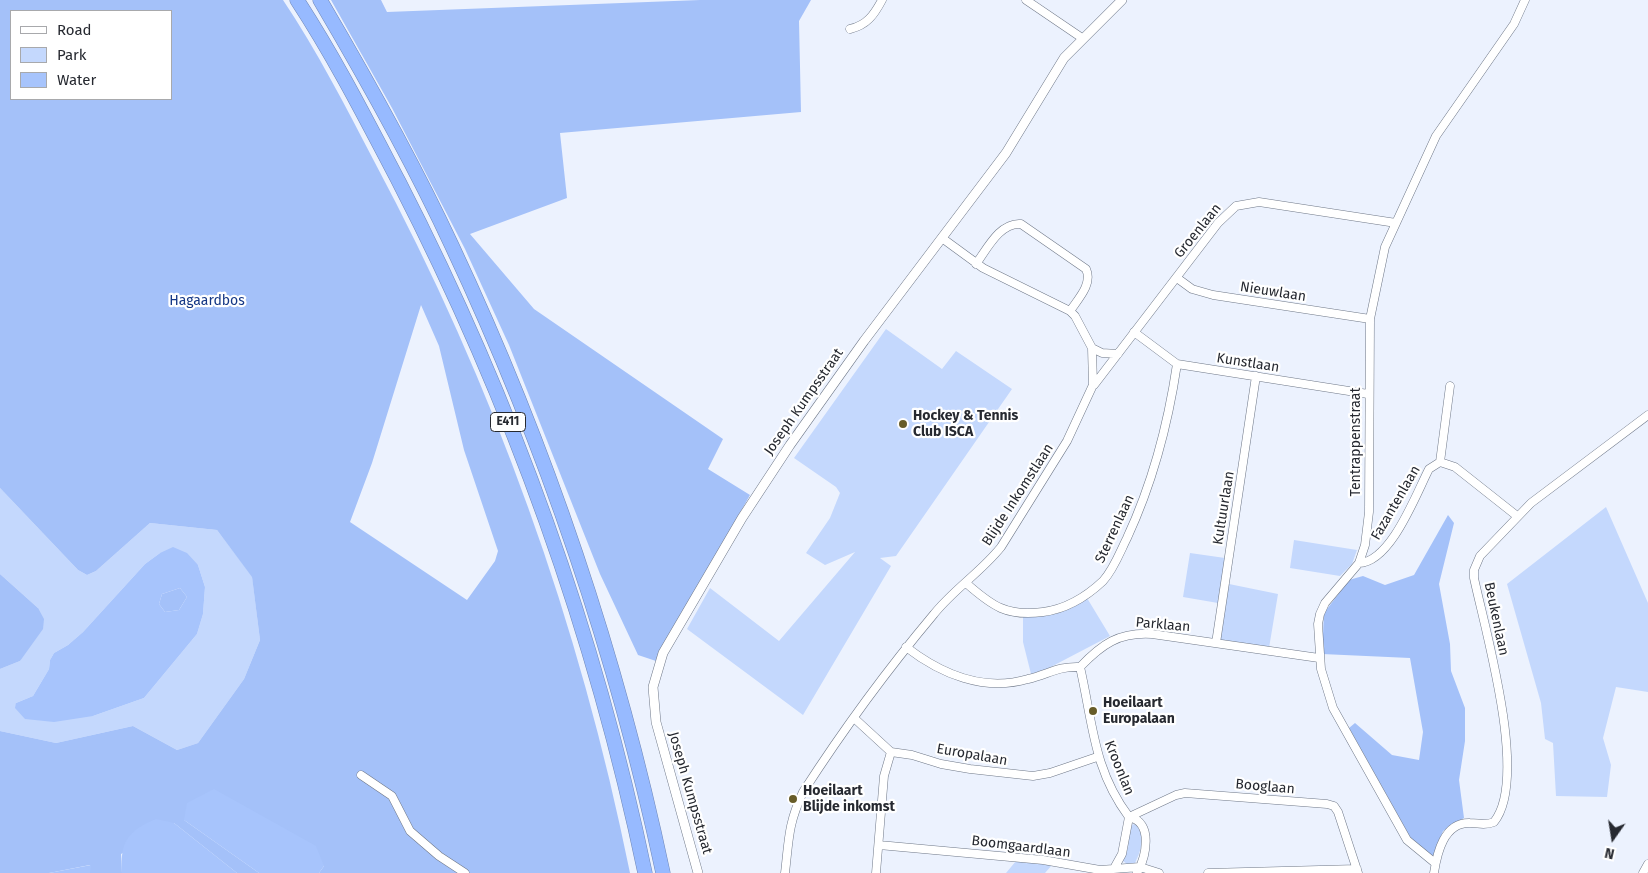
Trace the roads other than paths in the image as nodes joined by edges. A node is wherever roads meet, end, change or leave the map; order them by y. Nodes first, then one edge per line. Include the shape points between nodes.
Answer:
1 (297, 0) edge
2 (320, 0) edge
3 (882, 0) edge
4 (1026, 0) edge
5 (1122, 0) edge
6 (1525, 0) edge
7 (850, 29) dead end
8 (1082, 38) junction
9 (1396, 223) junction
10 (942, 238) junction
11 (976, 264) junction
12 (1177, 278) junction
13 (1070, 311) junction
14 (1370, 319) junction
15 (1134, 332) junction
16 (1092, 348) junction
17 (1118, 354) junction
18 (1177, 364) junction
19 (1256, 376) junction
20 (1093, 385) junction
21 (1450, 386) dead end
22 (1368, 394) junction
23 (1648, 415) edge
24 (1440, 462) junction
25 (1516, 516) junction
26 (1359, 563) junction
27 (966, 582) junction
28 (1216, 643) junction
29 (906, 647) junction
30 (1319, 658) junction
31 (1080, 667) junction
32 (854, 718) junction
33 (890, 752) junction
34 (1098, 757) junction
35 (360, 775) dead end
36 (1129, 818) junction
37 (878, 845) junction
38 (1435, 863) junction
39 (1648, 864) edge
40 (1138, 870) edge
41 (1357, 871) edge
42 (1112, 872) edge
43 (465, 873) edge
44 (645, 873) edge
45 (663, 873) edge
46 (698, 873) edge
47 (785, 873) edge
48 (876, 873) edge
49 (1159, 873) edge
50 (1208, 873) edge
51 (1434, 873) edge
52 (1643, 873) edge

1 - 44 highway, E411 via 346,82 435,253 512,430 579,622 612,734
2 - 45 highway, E411 via 451,244 490,327 528,422 597,617 630,729
3 - 7 street via 874,15
4 - 8 street
5 - 8 street, Joseph Kumpsstraat
6 - 9 street, Tentrappenstraat via 1506,37 1436,136
8 - 10 street, Joseph Kumpsstraat via 1064,58 1020,132
9 - 12 street, Groenlaan via 1259,202 1247,203 1227,213
9 - 14 street, Tentrappenstraat via 1381,260
10 - 11 street
10 - 46 street, Joseph Kumpsstraat via 864,341 762,486 663,653 654,687 656,722
11 - 13 street
11 - 13 street via 1003,229 1012,223 1021,224 1086,269 1088,283
12 - 14 street, Nieuwlaan via 1192,289 1212,295
12 - 15 street, Groenlaan
13 - 16 street, Blijde Inkomstlaan
14 - 22 street, Tentrappenstraat
15 - 17 street, Groenlaan
15 - 18 street, Kunstlaan
16 - 17 street via 1102,353
16 - 20 street, Blijde Inkomstlaan
17 - 20 street, Groenlaan
18 - 19 street, Kunstlaan
18 - 27 street, Sterrenlaan via 1155,468 1141,507 1115,564 1104,580 1067,606 1030,614 998,608
19 - 22 street, Kunstlaan
19 - 28 street, Kultuurlaan
20 - 27 street, Blijde Inkomstlaan via 1067,441 1001,547
21 - 24 street, Fazantenlaan
22 - 26 street, Tentrappenstraat via 1369,521
23 - 25 street, Beukenlaan
24 - 25 street via 1455,467
24 - 26 street, Fazantenlaan via 1429,468 1387,546 1375,559
25 - 38 street, Beukenlaan via 1480,556 1474,570 1504,713 1507,764 1501,807 1498,817 1489,824 1460,824 1451,829 1442,842
26 - 30 street, Tentrappenstraat via 1325,603 1320,614
27 - 29 street, Blijde Inkomstlaan via 949,596
28 - 30 street, Parklaan
28 - 31 street, Parklaan via 1134,633 1109,642
29 - 31 street via 936,668 991,683 1028,680 1064,666
29 - 32 street, Blijde Inkomstlaan
30 - 38 street, Tentrappenstraat via 1327,693 1341,722 1407,840
31 - 34 street, Kroonlan
32 - 33 street
32 - 47 street, Blijde Inkomstlaan via 794,812 788,834
33 - 34 street, Europalaan via 941,764 1016,775 1050,773
33 - 37 street via 884,776
34 - 36 street, Kroonlan via 1113,796
35 - 43 street via 392,796 410,831
36 - 40 street, Kroonlan via 1136,819 1144,830 1145,845
36 - 41 street, Booglaan via 1186,793 1327,804 1338,812
36 - 42 street via 1122,854
37 - 42 street, Boomgaardlaan via 1044,860
37 - 48 street
38 - 51 street
39 - 52 street
40 - 42 street, Boomgaardlaan
40 - 49 street, Boomgaardlaan
41 - 50 street

